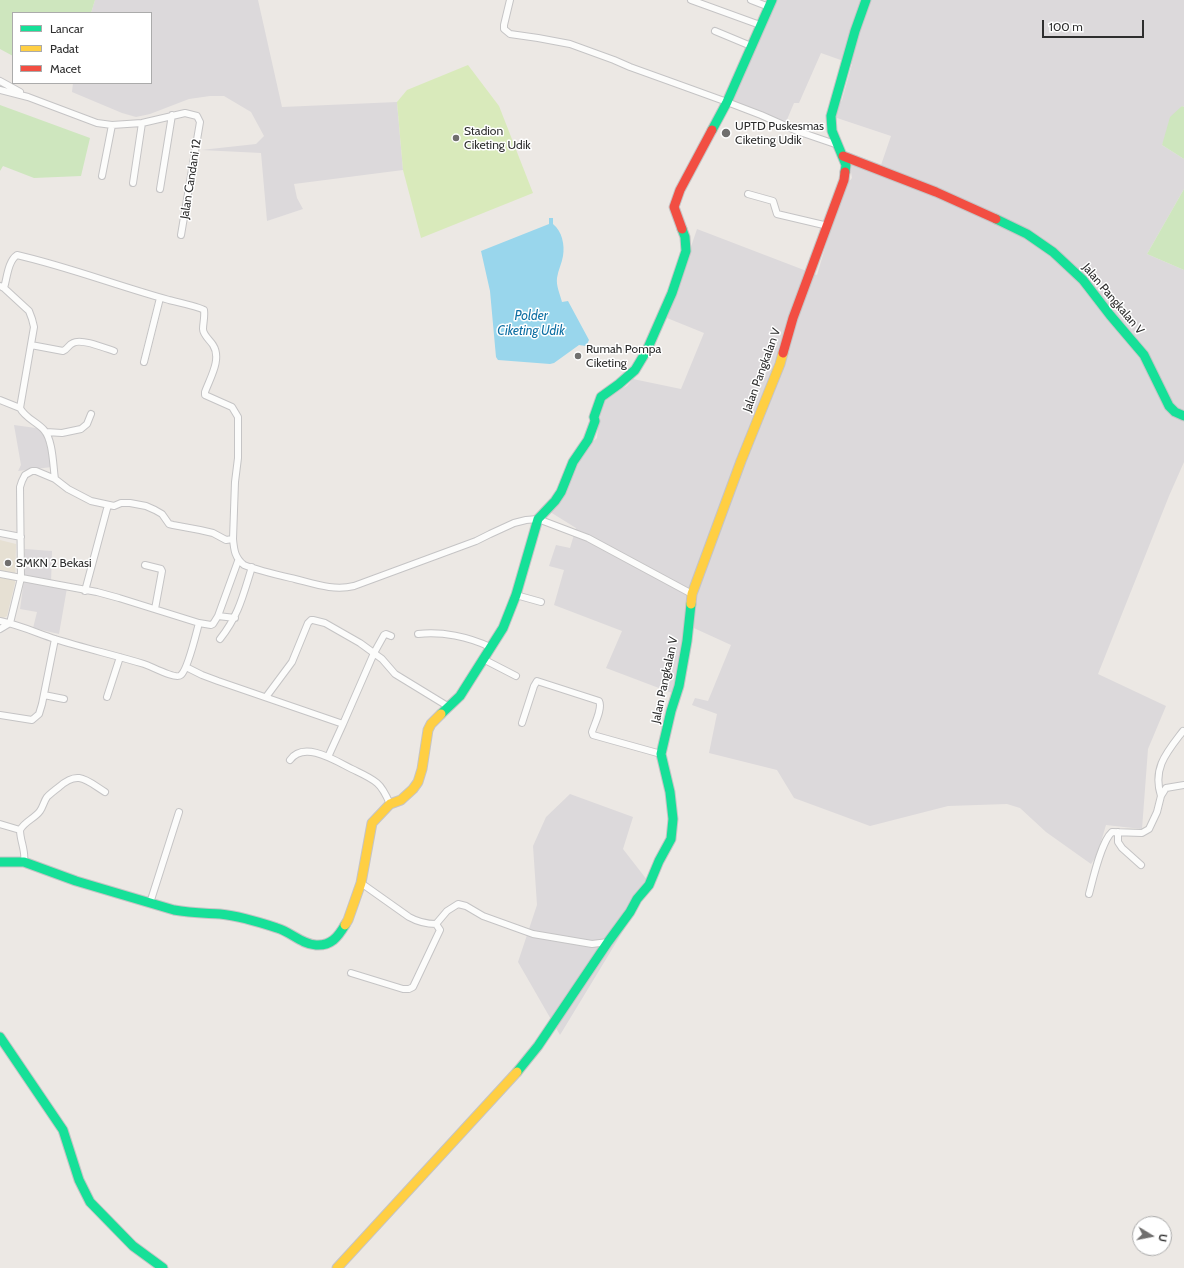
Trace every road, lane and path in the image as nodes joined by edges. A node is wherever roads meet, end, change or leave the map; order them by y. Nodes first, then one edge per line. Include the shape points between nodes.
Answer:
1 (510, 0) edge
2 (691, 0) edge
3 (751, 0) edge
4 (866, 0) edge
5 (770, 4) edge
6 (760, 26) junction
7 (715, 31) dead end
8 (752, 46) junction
9 (0, 81) edge
10 (0, 90) edge
11 (28, 97) junction
12 (727, 102) junction
13 (172, 115) junction
14 (142, 123) junction
15 (112, 125) junction
16 (838, 145) junction
17 (843, 156) junction
18 (102, 176) dead end
19 (133, 183) dead end
20 (160, 190) dead end
21 (748, 194) dead end
22 (828, 226) junction
23 (181, 235) dead end
24 (2, 287) edge
25 (160, 298) junction
26 (30, 345) junction
27 (114, 351) dead end
28 (144, 362) dead end
29 (0, 400) edge
30 (20, 408) junction
31 (91, 414) dead end
32 (1184, 416) edge
33 (46, 432) junction
34 (55, 479) junction
35 (108, 505) junction
36 (538, 519) junction
37 (0, 533) edge
38 (21, 537) junction
39 (233, 539) junction
40 (238, 561) junction
41 (145, 565) dead end
42 (252, 567) junction
43 (0, 574) edge
44 (21, 578) junction
45 (85, 591) junction
46 (692, 594) junction
47 (516, 595) junction
48 (540, 602) dead end
49 (155, 609) junction
50 (218, 616) junction
51 (235, 618) junction
52 (0, 621) edge
53 (10, 623) junction
54 (199, 623) junction
55 (0, 629) edge
56 (418, 634) dead end
57 (391, 636) dead end
58 (55, 638) junction
59 (220, 640) dead end
60 (490, 648) junction
61 (374, 653) junction
62 (120, 657) junction
63 (483, 659) junction
64 (186, 667) junction
65 (516, 676) dead end
66 (44, 695) junction
67 (107, 697) dead end
68 (266, 697) junction
69 (64, 699) dead end
70 (449, 707) junction
71 (0, 715) edge
72 (522, 723) dead end
73 (343, 724) junction
74 (1183, 731) dead end
75 (661, 754) junction
76 (328, 757) junction
77 (290, 760) dead end
78 (1184, 785) edge
79 (105, 792) dead end
80 (1161, 796) junction
81 (390, 804) junction
82 (179, 812) dead end
83 (0, 824) edge
84 (20, 830) junction
85 (1118, 832) junction
86 (0, 862) edge
87 (24, 862) junction
88 (1141, 865) dead end
89 (362, 883) junction
90 (1089, 894) dead end
91 (150, 903) junction
92 (436, 924) junction
93 (608, 942) junction
94 (351, 973) dead end
95 (0, 1037) edge
96 (163, 1268) edge
97 (336, 1268) edge

1 - 12 street via 504,29 510,34 570,44
2 - 6 street
3 - 5 street
4 - 16 street, Jalan Pangkalan V via 831,116 832,131
5 - 6 street
6 - 8 street
7 - 8 street
8 - 12 street
9 - 11 street
10 - 11 street
11 - 15 street via 97,123
12 - 16 street
12 - 36 street via 674,203 685,238 686,251 672,293 647,350 635,370 601,397 588,440 573,462 561,492
13 - 14 street
13 - 20 street
13 - 23 street, Jalan Candani 12 via 185,113 197,116 200,122
14 - 15 street
14 - 19 street
15 - 18 street
16 - 17 street, Jalan Pangkalan V
17 - 22 street, Jalan Pangkalan V via 846,165 844,180
17 - 32 street, Jalan Pangkalan V via 1002,221 1053,252 1071,267 1144,355 1169,406
21 - 22 street via 773,201 777,214
22 - 46 street, Jalan Pangkalan V via 793,318 780,364
24 - 25 street via 11,262 17,255
24 - 26 street via 29,311 34,327
25 - 28 street
25 - 39 street via 204,310 203,330 216,350 216,361 205,394 232,407 238,417
26 - 27 street via 63,351 73,342 80,341
26 - 30 street
29 - 30 street
30 - 33 street
31 - 33 street via 87,424 81,429 62,433
33 - 34 street via 51,445
34 - 35 street via 91,501
34 - 38 street via 36,471 25,475 20,487
35 - 39 street via 130,503 146,506 162,514 169,524 200,530 226,540
35 - 45 street
36 - 42 street via 514,523 476,542 345,588 320,586
36 - 46 street via 588,538
36 - 47 street
37 - 38 street
38 - 44 street
39 - 40 street
40 - 42 street
40 - 50 street
41 - 49 street via 161,569 162,572
42 - 51 street
43 - 44 street
44 - 45 street
44 - 53 street
45 - 49 street
46 - 75 street, Jalan Pangkalan V via 679,686
47 - 48 street
47 - 60 street via 503,628
49 - 54 street
50 - 51 street
50 - 54 street via 211,625
51 - 59 street
52 - 53 street
53 - 55 street
53 - 58 street
54 - 64 street
56 - 60 street via 451,635
57 - 61 street via 384,635
58 - 62 street
58 - 66 street
60 - 63 street
61 - 68 street via 325,623 310,620 292,662
61 - 70 street via 382,658 395,674
61 - 73 street
62 - 64 street via 179,677
62 - 67 street
63 - 65 street
63 - 70 street via 460,696
64 - 68 street
66 - 69 street
66 - 71 street via 38,714 32,720
68 - 73 street
70 - 81 street via 428,730 418,782 401,800
72 - 75 street via 537,682 599,701 600,710 592,732 593,736
73 - 76 street
74 - 80 street via 1163,758 1157,778
75 - 93 street, Jalan Pangkalan V via 670,792 673,819 671,839 650,885 637,899
76 - 77 street via 306,752 297,753
76 - 81 street via 378,784
78 - 80 street via 1166,788
79 - 84 street via 79,778 66,781 47,798 40,811
80 - 85 street via 1149,829 1142,833
81 - 89 street via 372,823
82 - 91 street
83 - 84 street
84 - 87 street
85 - 88 street via 1118,842 1122,848
85 - 90 street via 1109,835 1099,857
86 - 87 street
87 - 91 street
89 - 91 street via 338,938 326,944 316,945 304,942 279,928 237,917 189,913
89 - 92 street via 416,921
92 - 93 street via 447,910 458,904 522,931 592,944
92 - 94 street via 440,930 413,987 403,989
93 - 97 street, Jalan Pangkalan V via 525,1063
95 - 96 street via 63,1130 79,1180 90,1202 133,1246

